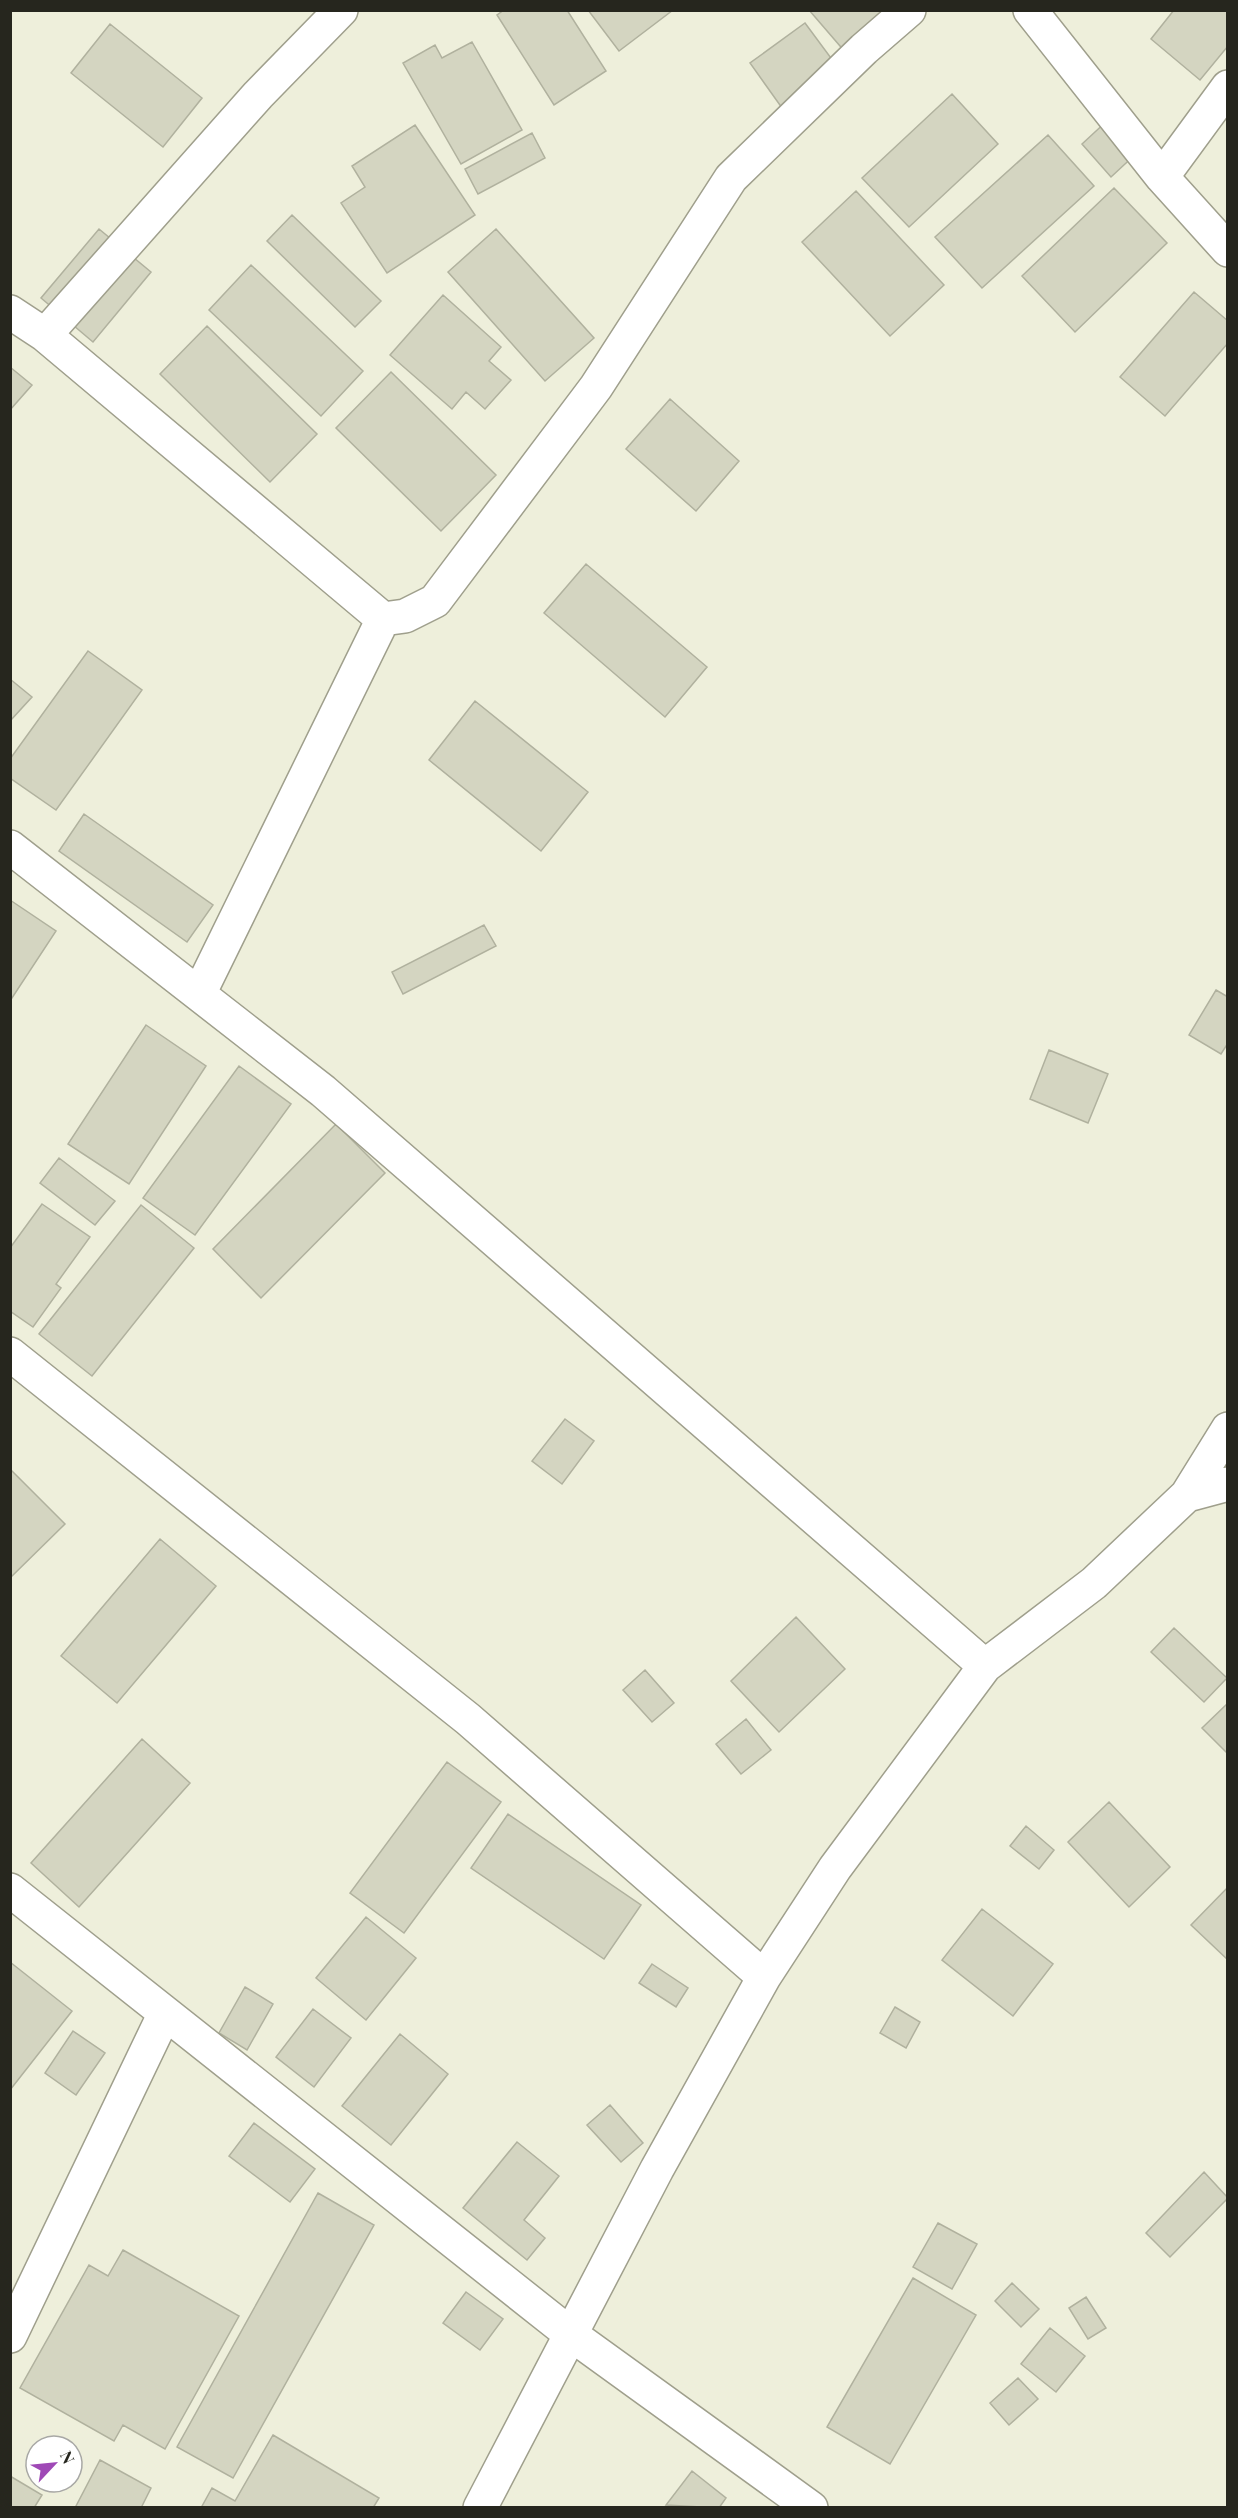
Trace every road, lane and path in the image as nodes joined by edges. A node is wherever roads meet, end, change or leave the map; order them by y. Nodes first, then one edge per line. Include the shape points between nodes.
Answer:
1 (341, 10) edge
2 (909, 10) edge
3 (1030, 10) edge
4 (1227, 87) edge
5 (1162, 177) junction
6 (1227, 250) edge
7 (10, 312) edge
8 (45, 335) junction
9 (383, 619) junction
10 (10, 847) edge
11 (199, 994) junction
12 (10, 1354) edge
13 (1227, 1429) edge
14 (1227, 1484) edge
15 (1187, 1495) junction
16 (985, 1666) junction
17 (10, 1890) edge
18 (764, 1977) junction
19 (165, 2013) junction
20 (569, 2333) junction
21 (10, 2336) edge
22 (480, 2508) edge
23 (811, 2508) edge

1 - 8 street via 258,95
2 - 9 street via 731,178 596,387 435,601 405,616
3 - 5 street
4 - 5 street
5 - 6 street
7 - 8 street
8 - 9 street
9 - 11 street
10 - 11 street
11 - 16 street via 332,1098
12 - 18 street via 468,1719
13 - 15 street
14 - 15 street
15 - 16 street via 1094,1583
16 - 18 street via 835,1868
17 - 19 street
18 - 20 street
19 - 20 street
19 - 21 street
20 - 22 street
20 - 23 street

